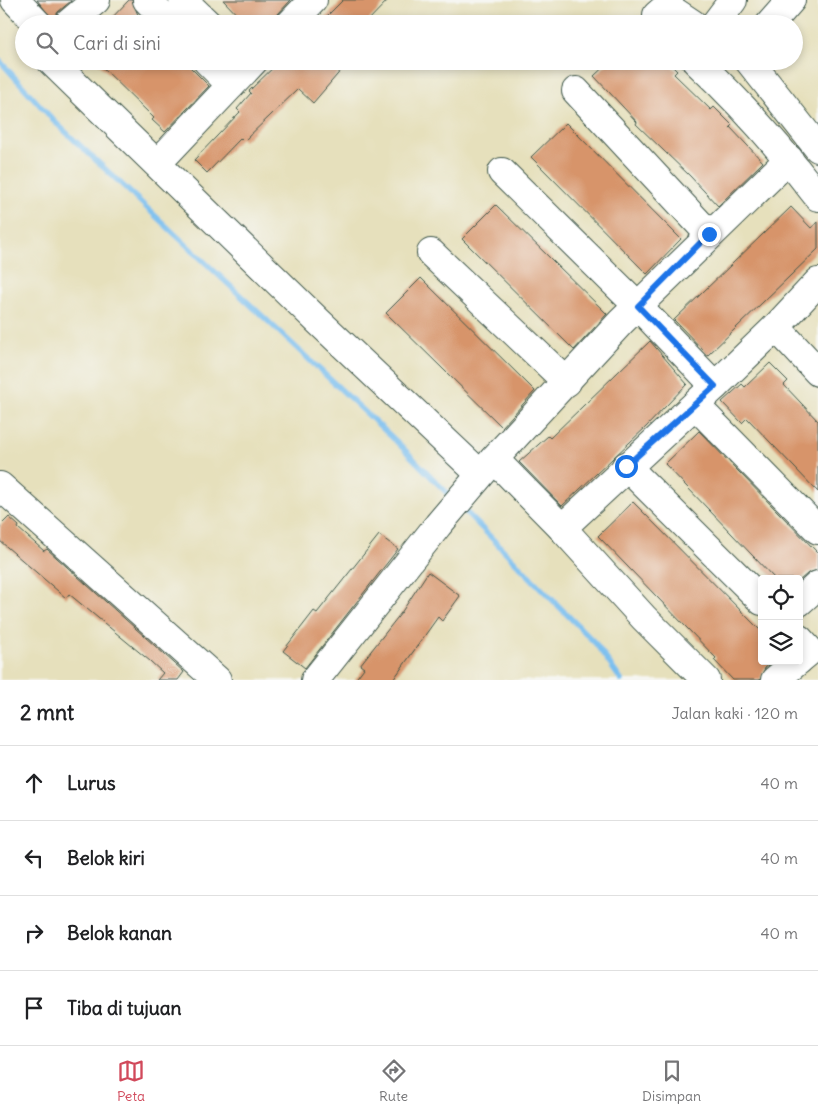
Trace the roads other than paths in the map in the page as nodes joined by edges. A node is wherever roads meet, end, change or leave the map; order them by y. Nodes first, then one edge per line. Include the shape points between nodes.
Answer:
1 (15, 0) edge
2 (96, 0) edge
3 (147, 0) edge
4 (183, 0) edge
5 (313, 0) edge
6 (733, 0) edge
7 (791, 0) edge
8 (0, 11) edge
9 (29, 15) edge
10 (78, 15) edge
11 (161, 15) edge
12 (199, 15) edge
13 (299, 15) edge
14 (658, 15) edge
15 (680, 15) edge
16 (722, 15) edge
17 (778, 15) edge
18 (15, 25) edge
19 (61, 70) edge
20 (84, 70) edge
21 (216, 70) edge
22 (244, 70) edge
23 (706, 70) edge
24 (726, 70) edge
25 (756, 70) edge
26 (231, 85) junction
27 (576, 91) dead end
28 (740, 102) junction
29 (818, 148) edge
30 (167, 154) junction
31 (789, 159) junction
32 (502, 172) dead end
33 (818, 197) edge
34 (217, 210) dead end
35 (709, 234) junction
36 (431, 253) dead end
37 (818, 282) edge
38 (638, 306) junction
39 (776, 327) junction
40 (818, 372) edge
41 (567, 382) junction
42 (715, 386) junction
43 (695, 405) junction
44 (626, 466) junction
45 (481, 473) junction
46 (0, 486) edge
47 (562, 528) junction
48 (818, 530) edge
49 (818, 585) edge
50 (758, 597) edge
51 (803, 598) edge
52 (803, 643) edge
53 (803, 656) edge
54 (792, 665) edge
55 (217, 680) edge
56 (315, 680) edge
57 (706, 680) edge
58 (775, 680) edge

1 - 9 street
2 - 10 street
3 - 11 street
4 - 12 street
5 - 13 street
6 - 16 street
7 - 17 street
8 - 18 street
14 - 15 street via 665,8
19 - 45 street via 318,321
20 - 30 street
21 - 26 street
22 - 26 street
23 - 28 street
24 - 28 street
25 - 29 street
26 - 30 street
27 - 35 street
28 - 31 street
30 - 34 street
31 - 33 street
31 - 35 street
32 - 38 street
35 - 38 street
36 - 41 street
37 - 39 street
38 - 41 street
38 - 42 street
39 - 40 street
39 - 42 street
41 - 45 street
42 - 43 street
43 - 44 street
43 - 48 street
44 - 47 street
44 - 50 street
45 - 47 street
45 - 56 street
46 - 55 street
47 - 57 street
49 - 51 street
52 - 53 street via 810,651
54 - 58 street

